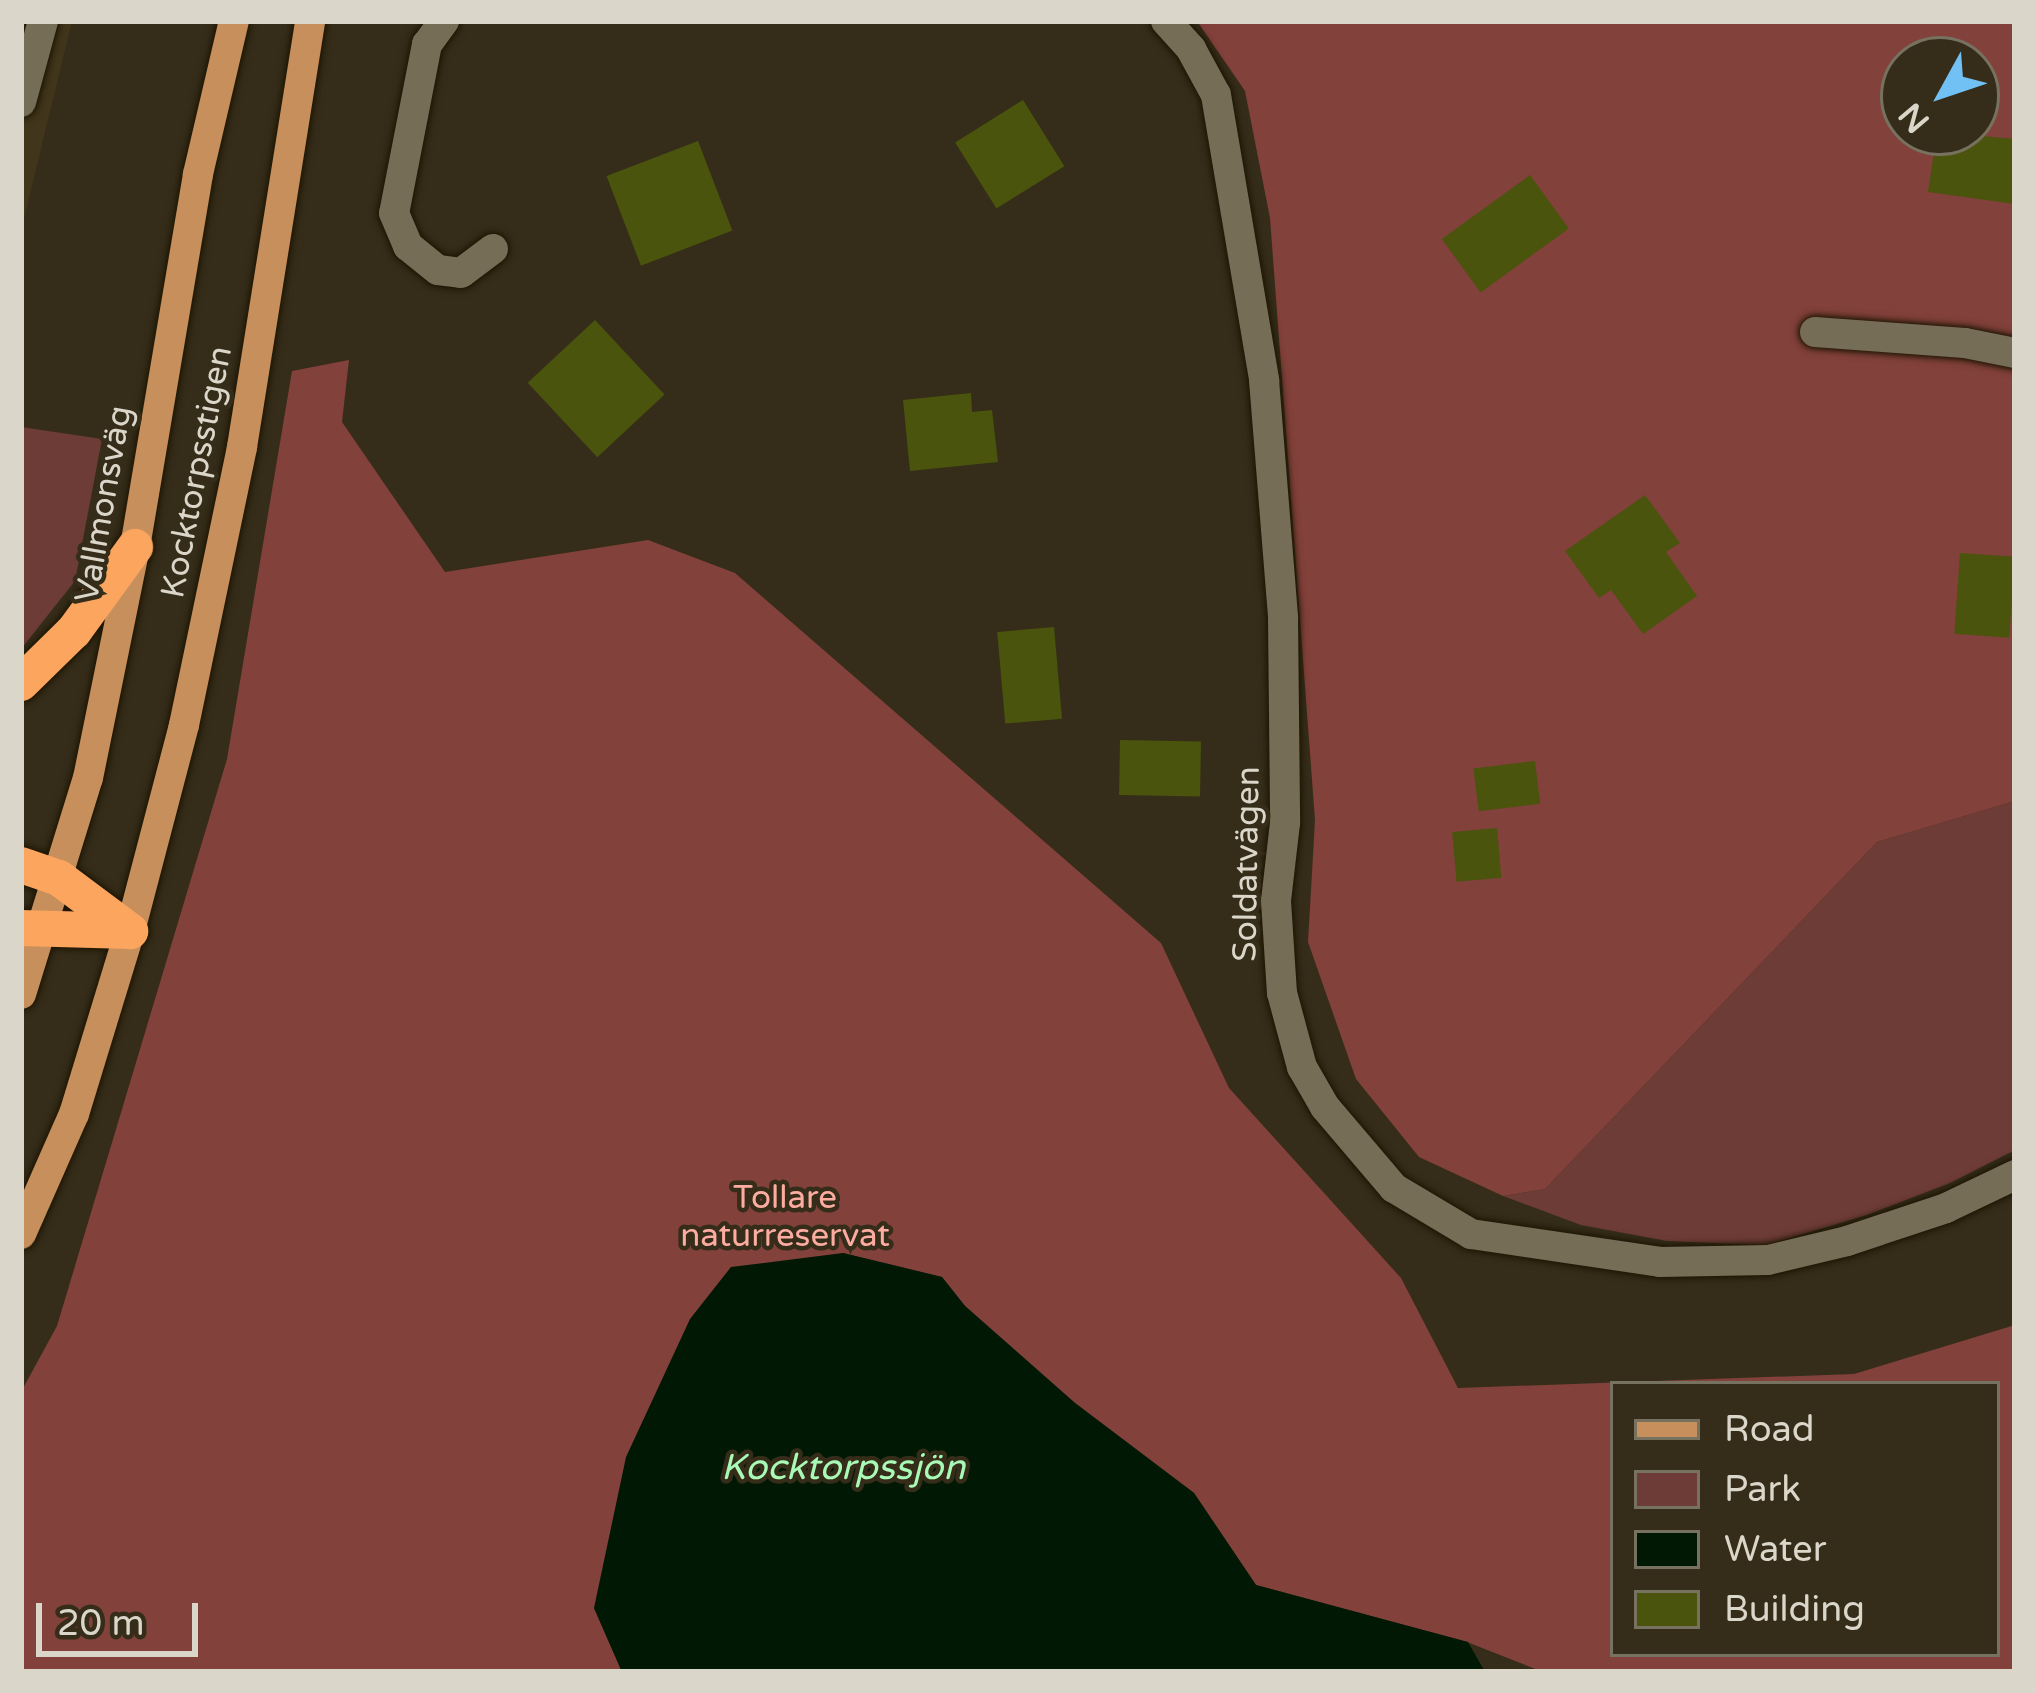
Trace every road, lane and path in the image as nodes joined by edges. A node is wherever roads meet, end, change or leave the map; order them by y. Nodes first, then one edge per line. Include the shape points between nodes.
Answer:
1 (43, 21) edge
2 (234, 21) edge
3 (310, 21) edge
4 (443, 21) edge
5 (1166, 21) edge
6 (21, 102) edge
7 (493, 249) dead end
8 (1815, 332) dead end
9 (2015, 353) edge
10 (135, 547) junction
11 (21, 683) edge
12 (21, 865) edge
13 (59, 878) junction
14 (30, 930) edge
15 (130, 932) junction
16 (21, 994) edge
17 (2015, 1175) edge
18 (21, 1234) edge

1 - 6 street
2 - 10 main road, Vallmonsväg via 198,174
3 - 15 main road, Kocktorpsstigen via 242,447 184,725
4 - 7 street via 427,44 394,213 408,246 438,270 461,273
5 - 17 street, Soldatvägen via 1216,95 1264,380 1283,618 1286,823 1276,901 1282,993 1302,1066 1325,1107 1394,1188 1472,1234 1660,1262 1768,1260 1847,1241
8 - 9 street
10 - 11 highway via 74,631
10 - 13 main road, Vallmonsväg
12 - 13 highway
13 - 14 main road, Vallmonsväg
13 - 15 highway
14 - 15 highway
14 - 16 main road, Vallmonsväg
15 - 18 main road, Kocktorpsstigen via 74,1114

